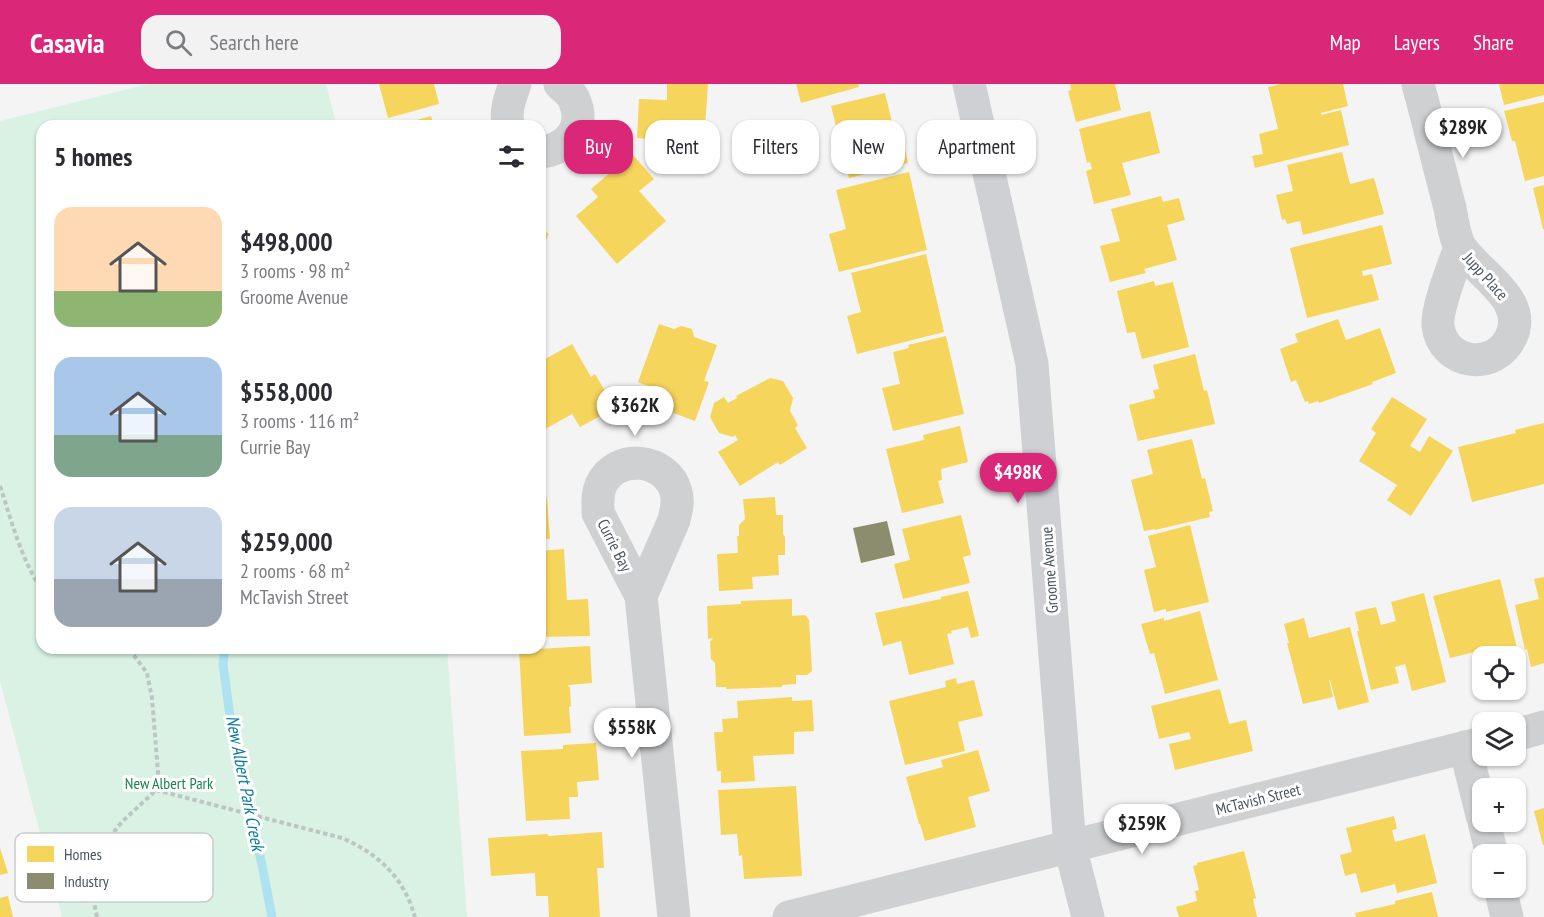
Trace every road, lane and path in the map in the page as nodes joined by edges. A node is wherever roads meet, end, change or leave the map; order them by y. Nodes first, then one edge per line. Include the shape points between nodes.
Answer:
1 (515, 84) edge
2 (560, 84) edge
3 (969, 84) edge
4 (1418, 84) edge
5 (506, 120) edge
6 (546, 151) edge
7 (1460, 247) dead end
8 (0, 486) edge
9 (36, 581) edge
10 (641, 596) dead end
11 (133, 654) edge
12 (1544, 728) edge
13 (1526, 732) edge
14 (1472, 746) edge
15 (156, 790) junction
16 (113, 833) edge
17 (1070, 846) junction
18 (1502, 898) edge
19 (94, 902) edge
20 (97, 917) edge
21 (415, 917) edge
22 (674, 917) edge
23 (789, 917) edge
24 (1088, 917) edge
25 (1507, 917) edge

1 - 5 street
2 - 6 street via 575,102 577,126 562,146
3 - 17 street, Groome Avenue via 1032,364
4 - 7 street, Jupp Place
8 - 9 path
10 - 22 street
11 - 15 path via 147,673 152,698
12 - 13 street
14 - 17 street, McTavish Street
15 - 16 path
15 - 21 path via 360,845 393,872
17 - 23 street, McTavish Street
17 - 24 street, Groome Avenue
18 - 25 street
19 - 20 path

